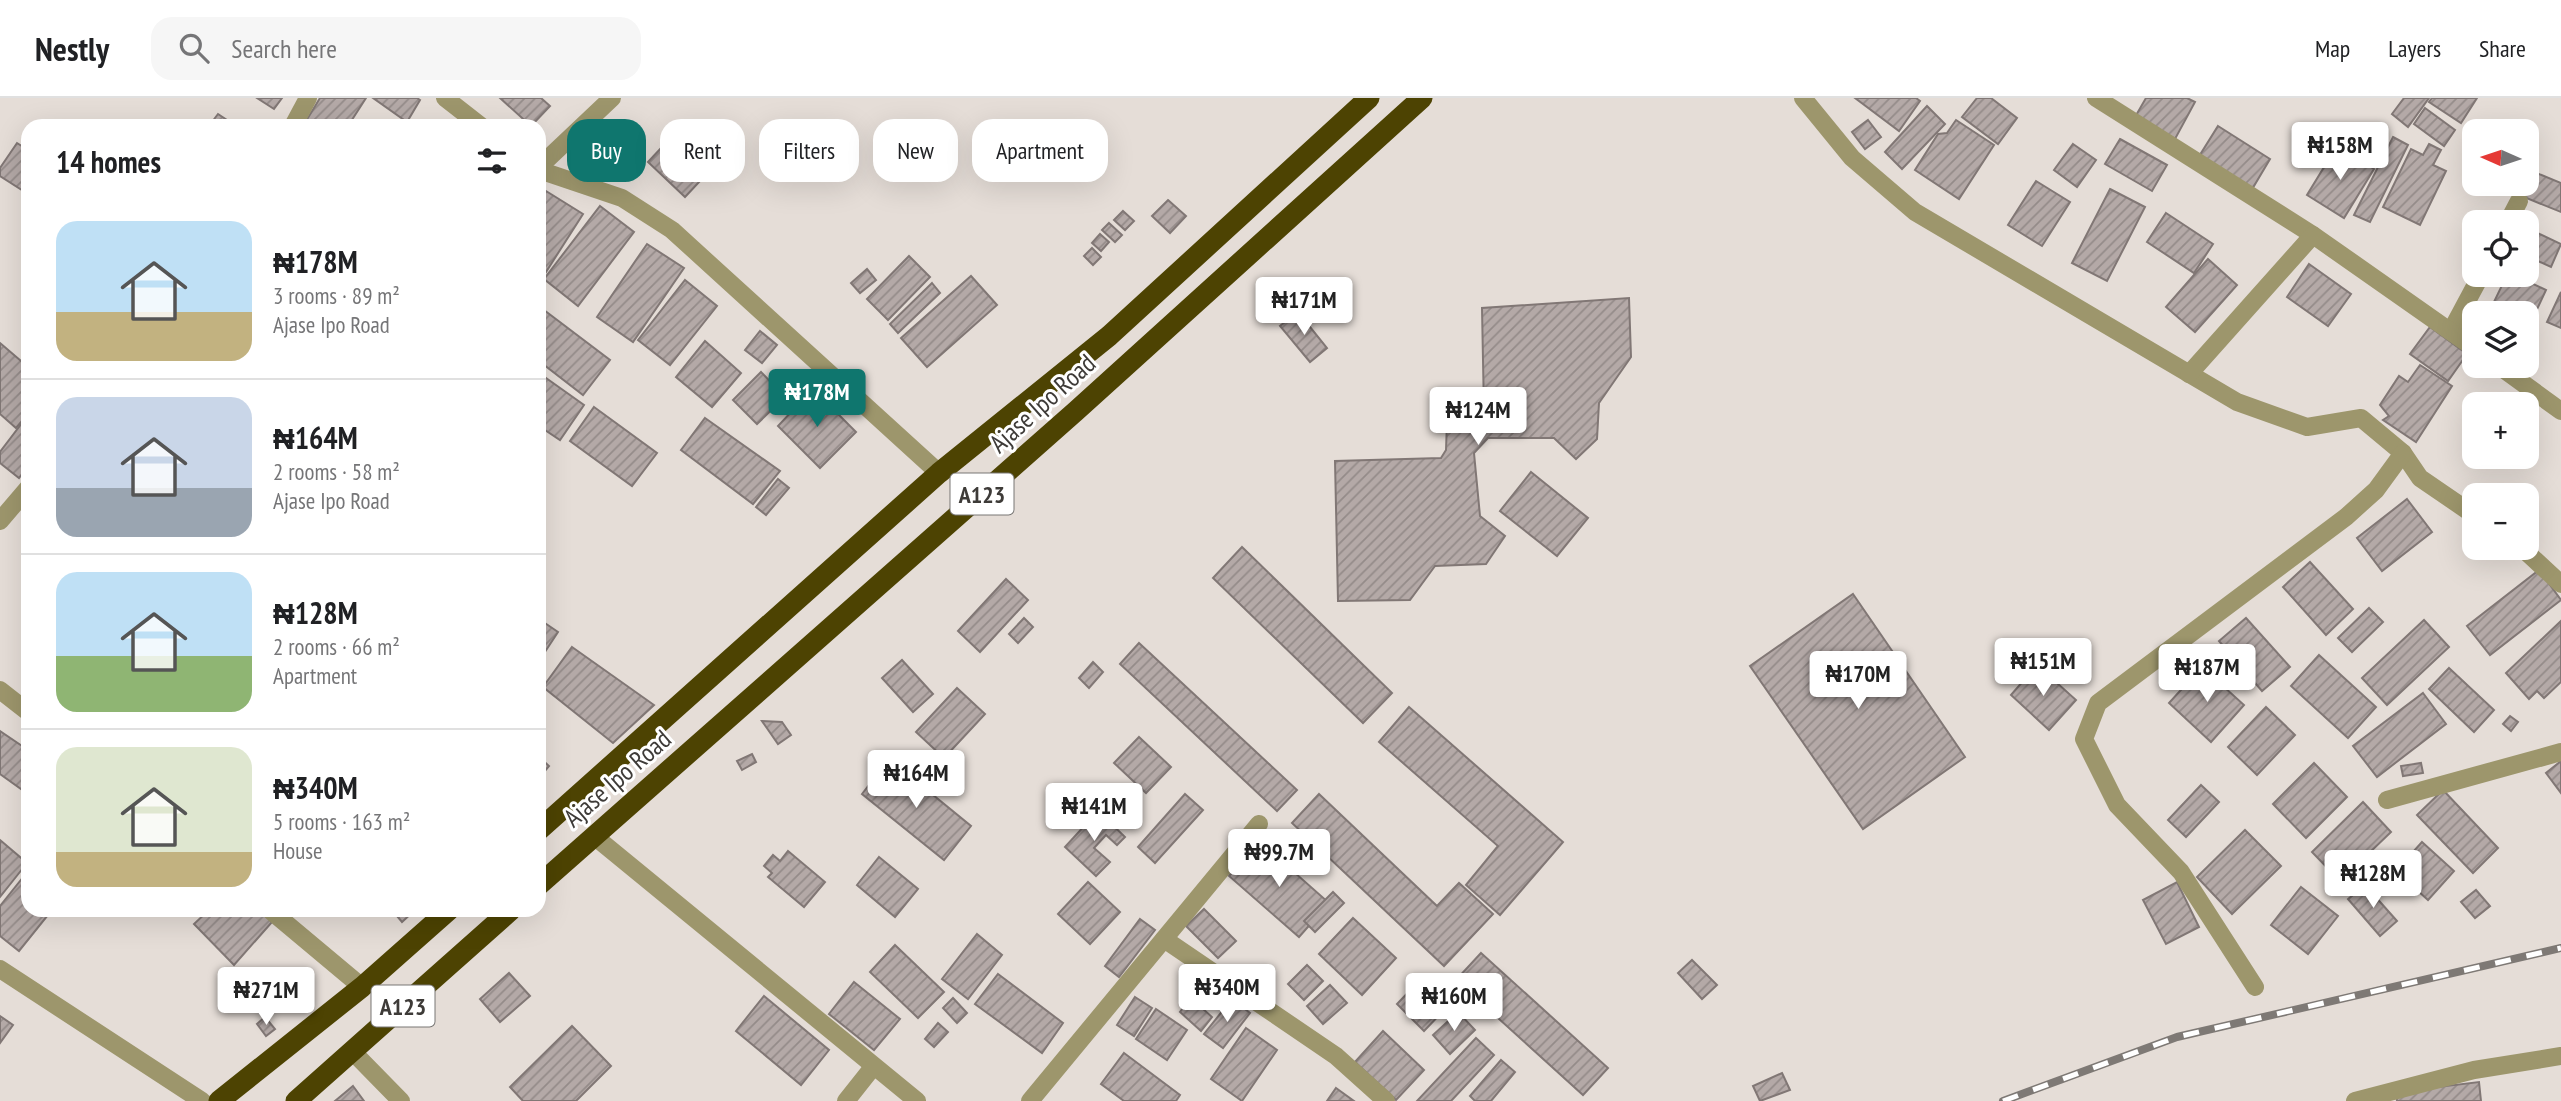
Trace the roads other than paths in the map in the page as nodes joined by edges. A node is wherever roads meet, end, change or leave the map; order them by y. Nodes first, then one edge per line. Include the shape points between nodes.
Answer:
1 (308, 98) edge
2 (445, 98) edge
3 (612, 98) edge
4 (1370, 98) edge
5 (1422, 98) edge
6 (1803, 98) edge
7 (2096, 98) edge
8 (297, 119) edge
9 (472, 119) edge
10 (546, 162) edge
11 (546, 171) edge
12 (2519, 201) dead end
13 (2514, 210) edge
14 (2313, 235) junction
15 (2475, 287) edge
16 (2451, 331) junction
17 (2462, 339) edge
18 (2189, 374) junction
19 (2516, 378) edge
20 (2561, 411) edge
21 (2403, 453) junction
22 (939, 473) junction
23 (21, 496) edge
24 (2462, 507) edge
25 (0, 521) edge
26 (2535, 560) edge
27 (2561, 584) edge
28 (0, 690) edge
29 (21, 706) edge
30 (2561, 752) edge
31 (2387, 800) dead end
32 (546, 824) edge
33 (1259, 824) dead end
34 (594, 836) junction
35 (546, 879) edge
36 (278, 917) edge
37 (441, 917) edge
38 (503, 917) edge
39 (1164, 939) junction
40 (0, 969) edge
41 (362, 987) junction
42 (2255, 987) dead end
43 (352, 1051) junction
44 (2561, 1056) edge
45 (873, 1067) junction
46 (202, 1101) edge
47 (219, 1101) edge
48 (296, 1101) edge
49 (401, 1101) edge
50 (846, 1101) edge
51 (917, 1101) edge
52 (1030, 1101) edge
53 (1386, 1101) edge
54 (2356, 1101) edge

1 - 8 street
2 - 9 street
3 - 10 street
4 - 22 highway, Ajase Ipo Road / A123 via 1109,336
5 - 34 highway, Ajase Ipo Road / A123
6 - 18 street via 1852,158 1915,212
7 - 14 street
11 - 22 street via 622,198 672,230
12 - 13 street
14 - 16 street
14 - 18 street
15 - 16 street
16 - 17 street
18 - 21 street via 2237,402 2307,427 2361,418
19 - 20 street
21 - 24 street via 2420,478
21 - 42 street via 2376,490 2346,517 2098,703 2084,739 2117,805 2181,873
22 - 32 highway, Ajase Ipo Road / A123
23 - 25 street
26 - 27 street
28 - 29 street
30 - 31 street
33 - 39 street
34 - 35 highway, Ajase Ipo Road / A123
34 - 45 street
36 - 41 street
37 - 41 highway, A123
38 - 43 highway, A123
39 - 52 street
39 - 53 street via 1336,1056
40 - 46 street
41 - 47 highway, A123
43 - 48 highway, A123
43 - 49 street
44 - 54 street via 2474,1070
45 - 50 street
45 - 51 street

